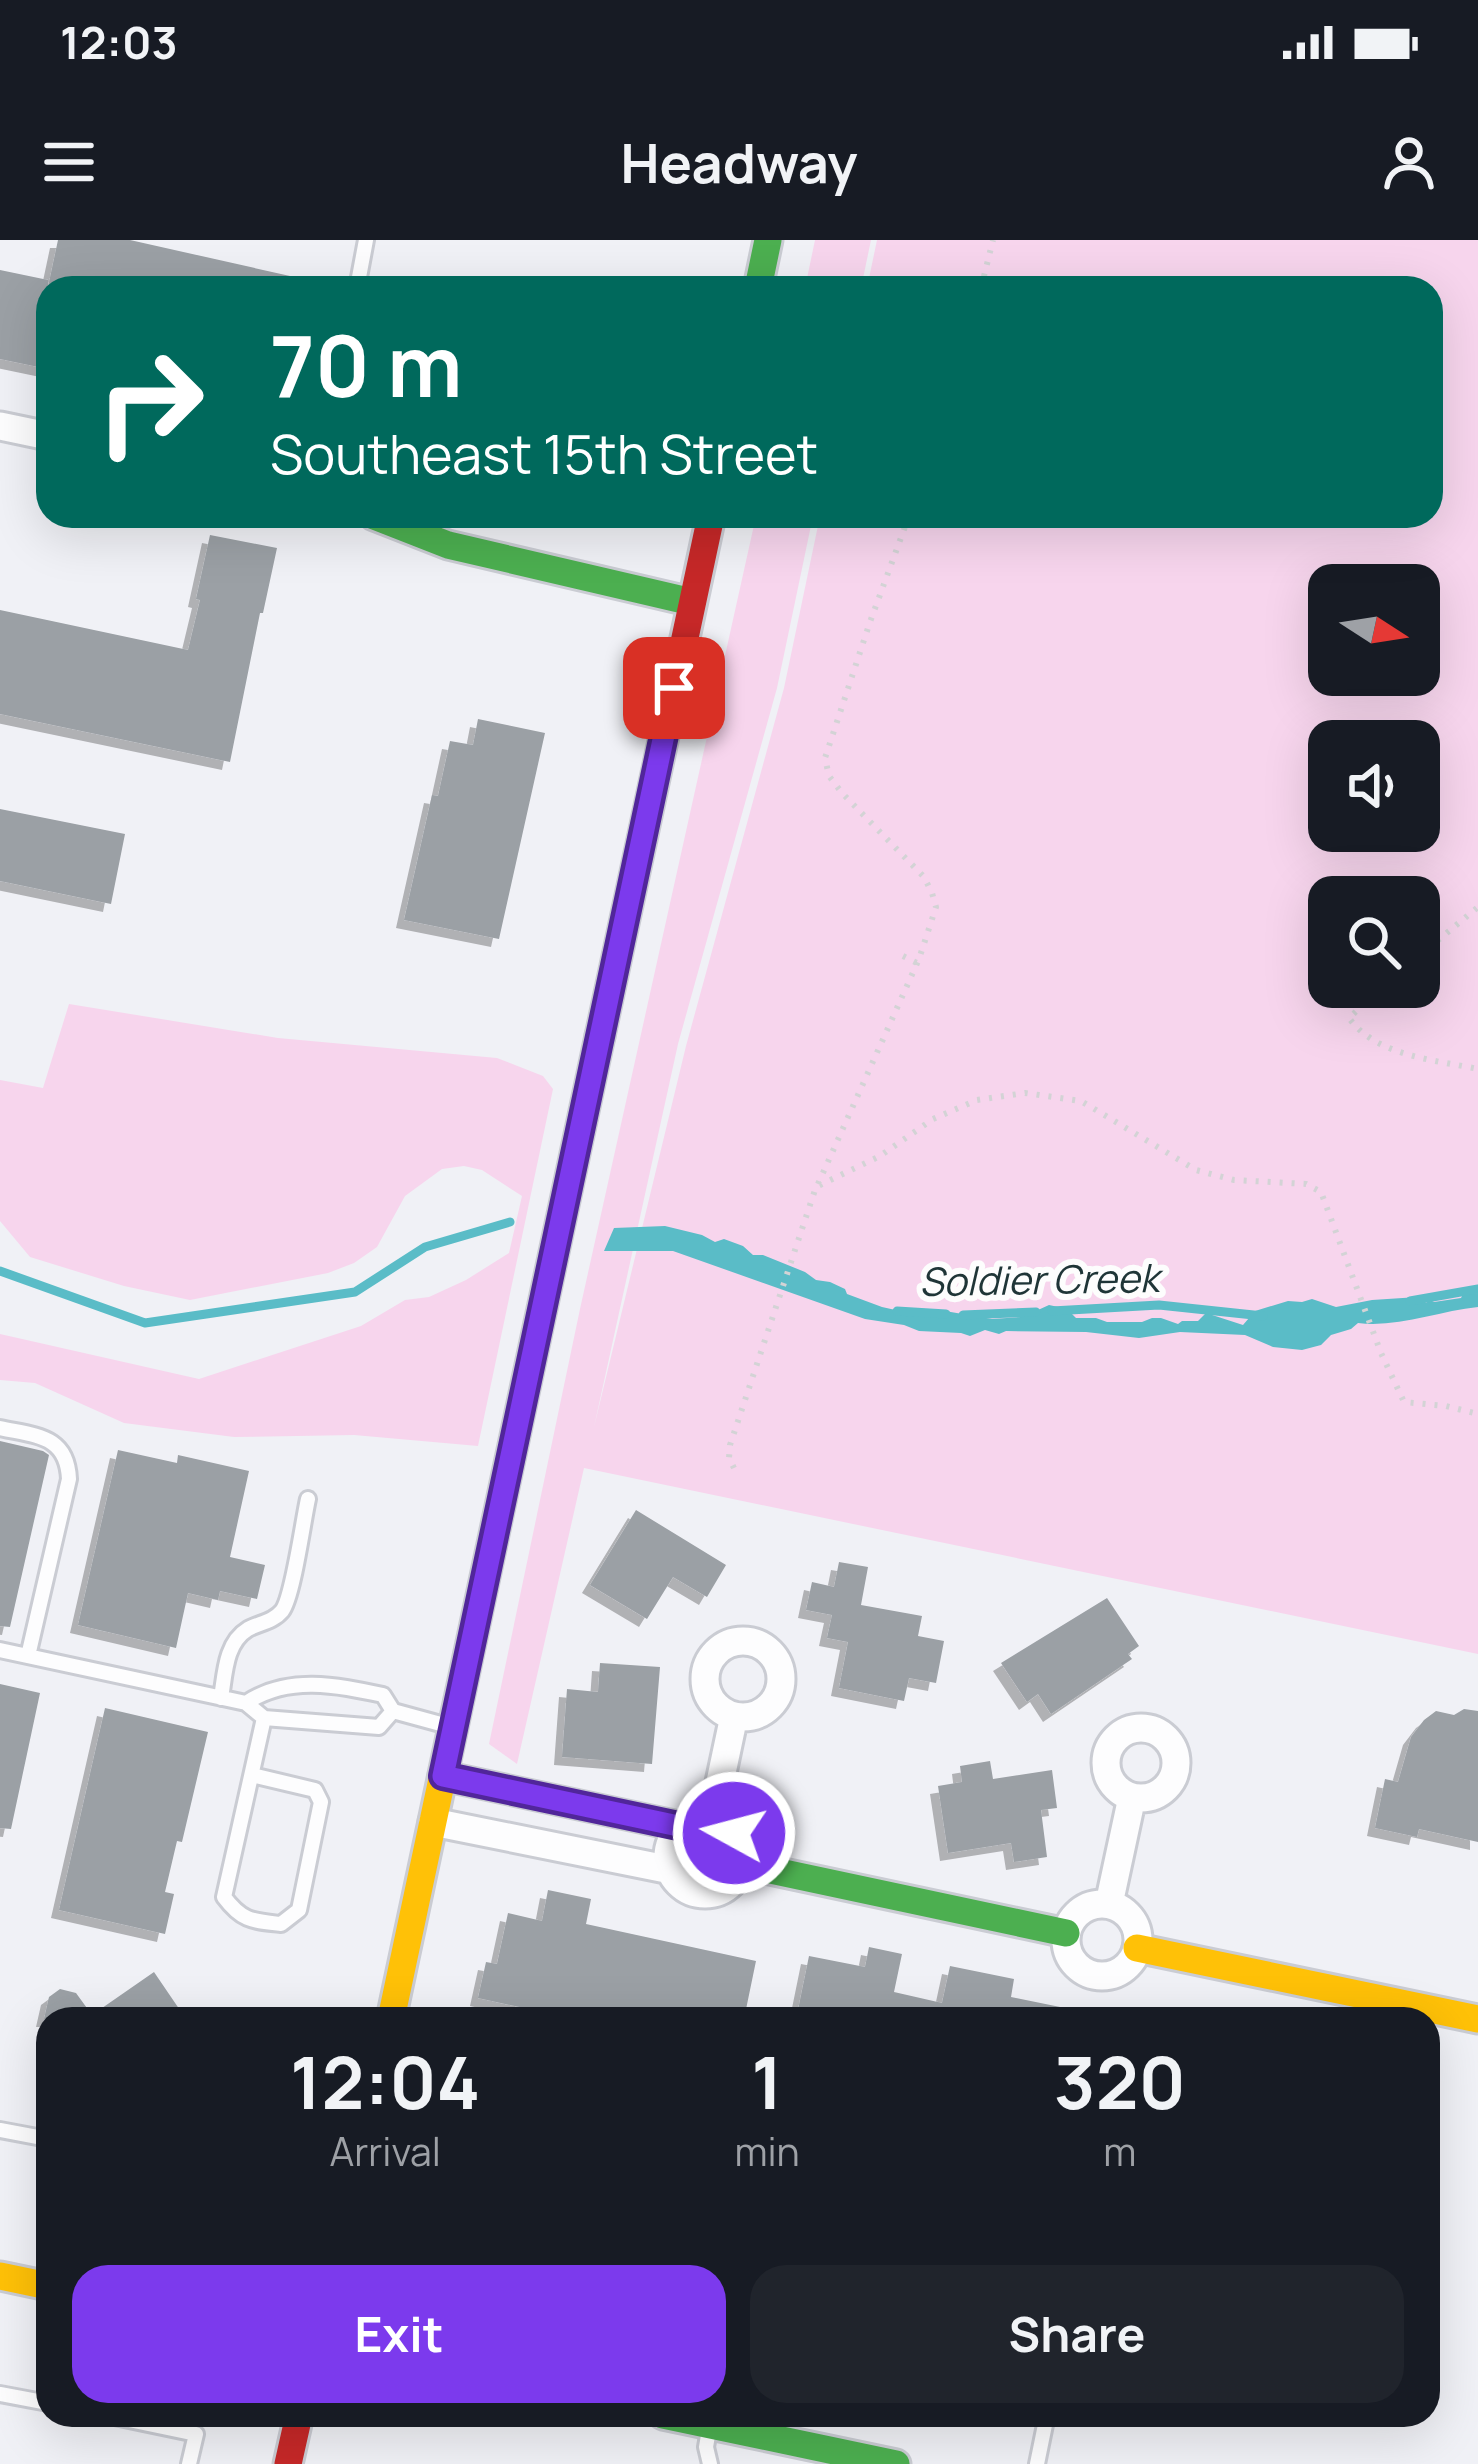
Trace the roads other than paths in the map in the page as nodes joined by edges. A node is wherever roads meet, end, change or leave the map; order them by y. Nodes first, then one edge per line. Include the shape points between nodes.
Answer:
1 (366, 240) edge
2 (768, 240) edge
3 (359, 276) edge
4 (760, 276) edge
5 (0, 426) edge
6 (36, 434) edge
7 (406, 528) edge
8 (707, 528) edge
9 (692, 602) junction
10 (0, 1428) edge
11 (308, 1499) dead end
12 (0, 1650) edge
13 (28, 1656) junction
14 (221, 1698) junction
15 (246, 1703) junction
16 (393, 1711) junction
17 (734, 1716) dead end
18 (264, 1718) junction
19 (453, 1727) junction
20 (251, 1775) junction
21 (443, 1776) junction
22 (1132, 1797) dead end
23 (557, 1800) junction
24 (712, 1820) junction
25 (433, 1822) junction
26 (683, 1827) junction
27 (549, 1845) junction
28 (742, 1864) junction
29 (671, 1870) junction
30 (1109, 1904) junction
31 (1066, 1933) junction
32 (1137, 1948) junction
33 (394, 2007) edge
34 (1420, 2007) edge
35 (1440, 2011) edge
36 (1478, 2019) edge
37 (0, 2130) edge
38 (36, 2137) edge
39 (0, 2276) edge
40 (36, 2284) edge
41 (0, 2393) edge
42 (36, 2400) edge
43 (162, 2427) edge
44 (296, 2427) edge
45 (689, 2427) edge
46 (1045, 2427) edge
47 (708, 2436) junction
48 (189, 2464) edge
49 (288, 2464) edge
50 (696, 2464) edge
51 (710, 2464) edge
52 (896, 2464) edge
53 (1037, 2464) edge

1 - 3 lane
2 - 4 main road
5 - 6 street
7 - 9 main road
8 - 9 main road
9 - 19 main road
10 - 13 lane via 55,1444 68,1459
11 - 14 lane via 282,1612 237,1640
12 - 13 lane
13 - 14 lane
14 - 15 lane
15 - 16 lane via 294,1684 334,1685 383,1695
15 - 18 lane
16 - 18 lane via 379,1726
16 - 19 lane
17 - 24 street
18 - 20 lane
19 - 21 main road
20 - 20 lane via 224,1897 237,1914 281,1924 298,1910 321,1802 315,1790
21 - 23 main road
21 - 25 main road
22 - 30 street
23 - 26 main road
23 - 27 street
24 - 26 street
24 - 28 street via 737,1837
25 - 27 street
25 - 33 main road
26 - 29 street via 670,1845
27 - 29 street
28 - 29 street via 728,1887 705,1894 684,1887
28 - 31 main road
30 - 31 street via 1080,1910
30 - 32 street via 1130,1916
31 - 32 street via 1070,1957 1093,1975 1119,1972
32 - 34 main road
35 - 36 main road
37 - 38 lane
39 - 40 main road
41 - 42 lane
43 - 48 lane via 196,2434
44 - 49 main road
45 - 47 main road
46 - 53 lane
47 - 50 lane
47 - 51 lane
47 - 52 main road

